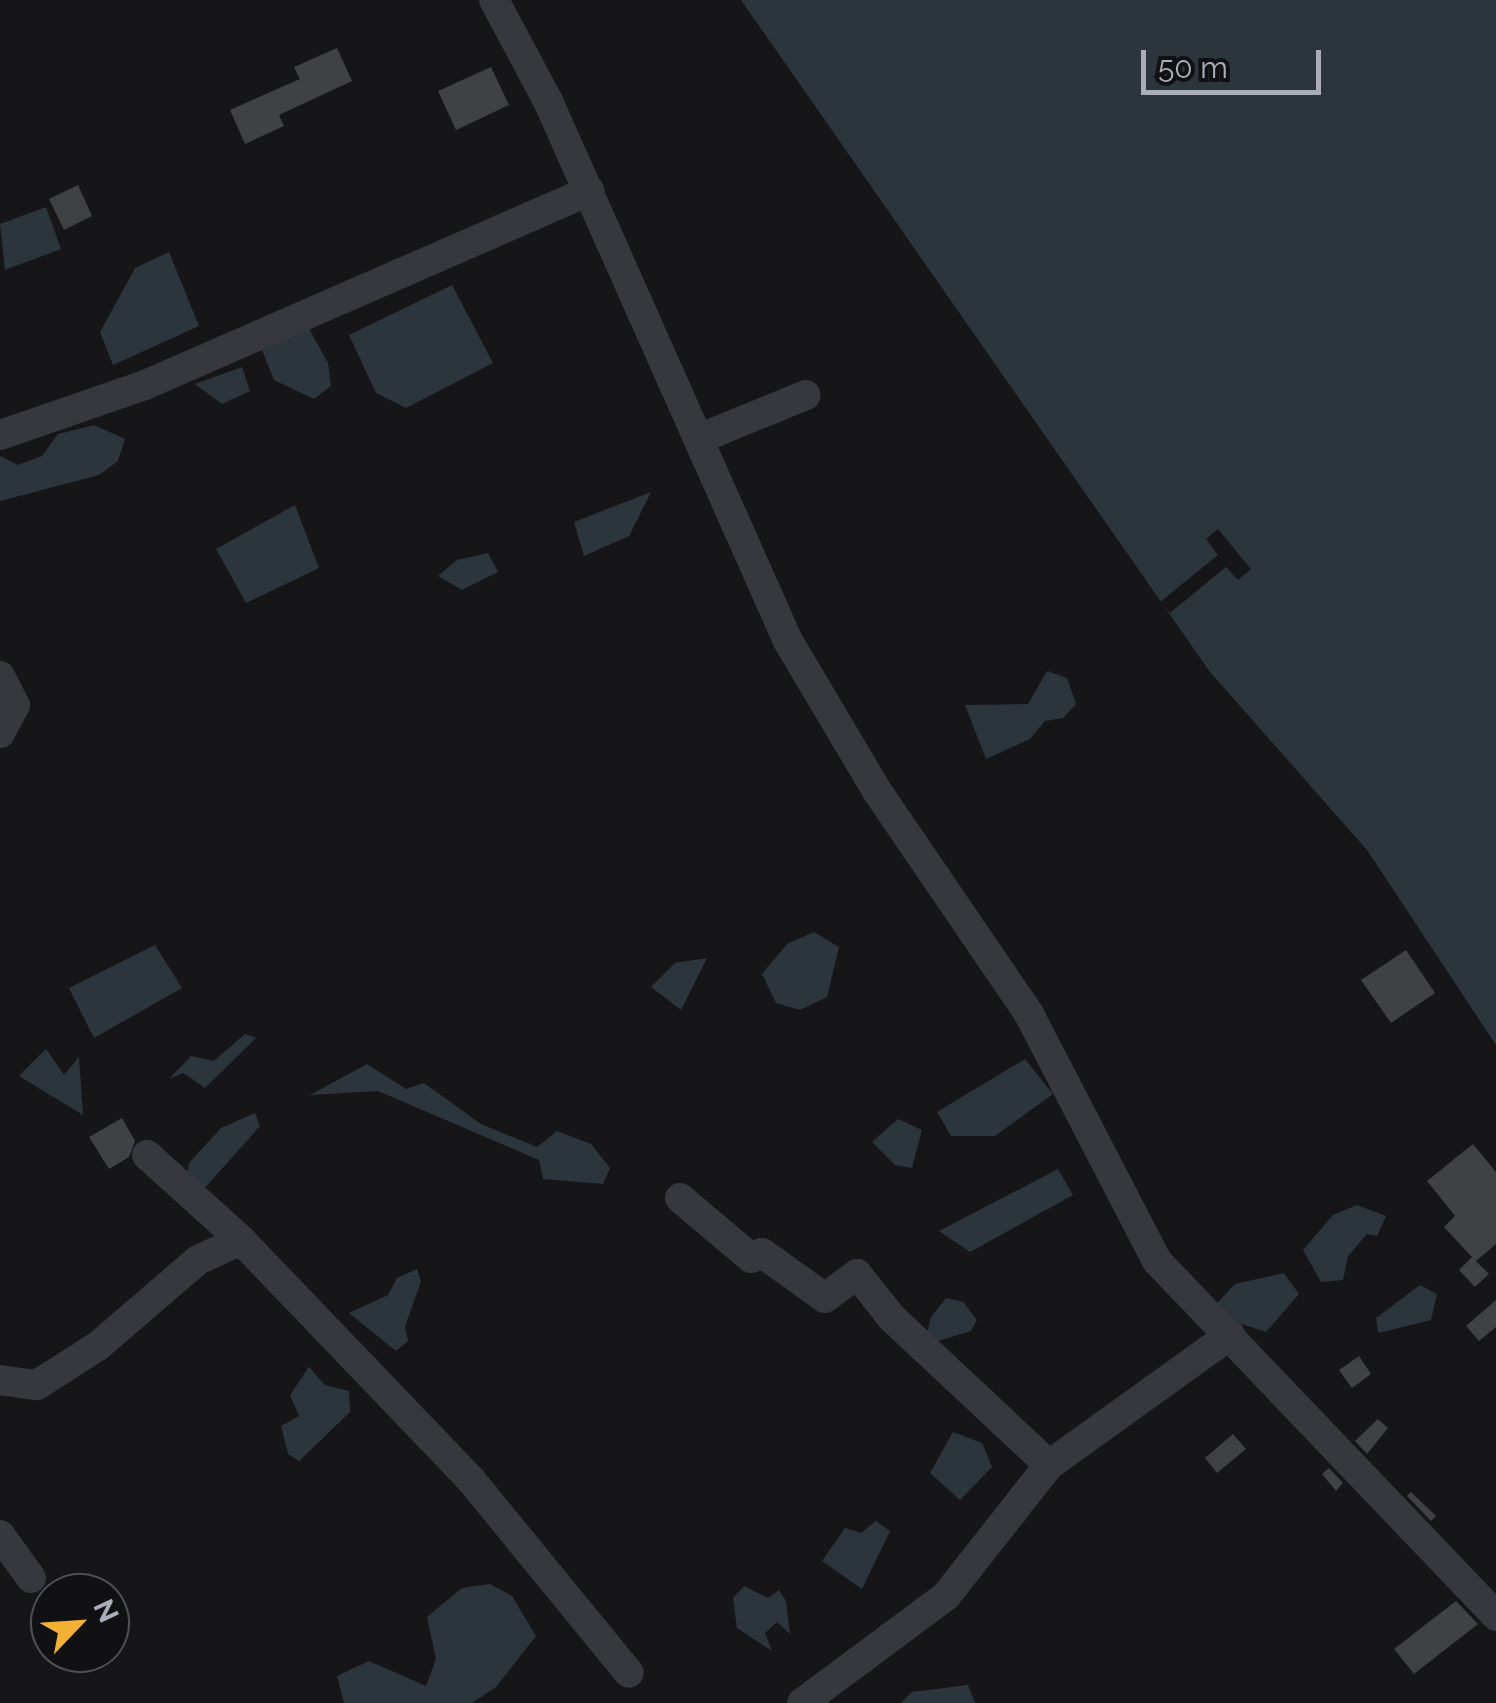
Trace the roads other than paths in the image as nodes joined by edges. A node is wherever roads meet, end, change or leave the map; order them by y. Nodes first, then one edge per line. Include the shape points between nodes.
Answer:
1 (494, 0) edge
2 (588, 191) junction
3 (806, 395) dead end
4 (0, 434) edge
5 (701, 438) junction
6 (0, 676) edge
7 (0, 733) edge
8 (147, 1154) dead end
9 (680, 1198) dead end
10 (241, 1240) junction
11 (1230, 1335) junction
12 (0, 1380) edge
13 (1049, 1465) junction
14 (0, 1535) edge
15 (30, 1577) edge
16 (1496, 1616) edge
17 (629, 1672) dead end
18 (802, 1703) edge

1 - 2 street
2 - 4 street via 145,384
2 - 5 street
3 - 5 street
5 - 11 street via 807,674 876,791 1029,1014 1157,1261
6 - 7 street via 15,705
8 - 10 street
9 - 13 street via 751,1258 762,1253 825,1298 857,1274 892,1318
10 - 12 street via 198,1260 98,1346 37,1385
10 - 17 street via 471,1480
11 - 13 street
11 - 16 street
13 - 18 street via 946,1596
14 - 15 street

